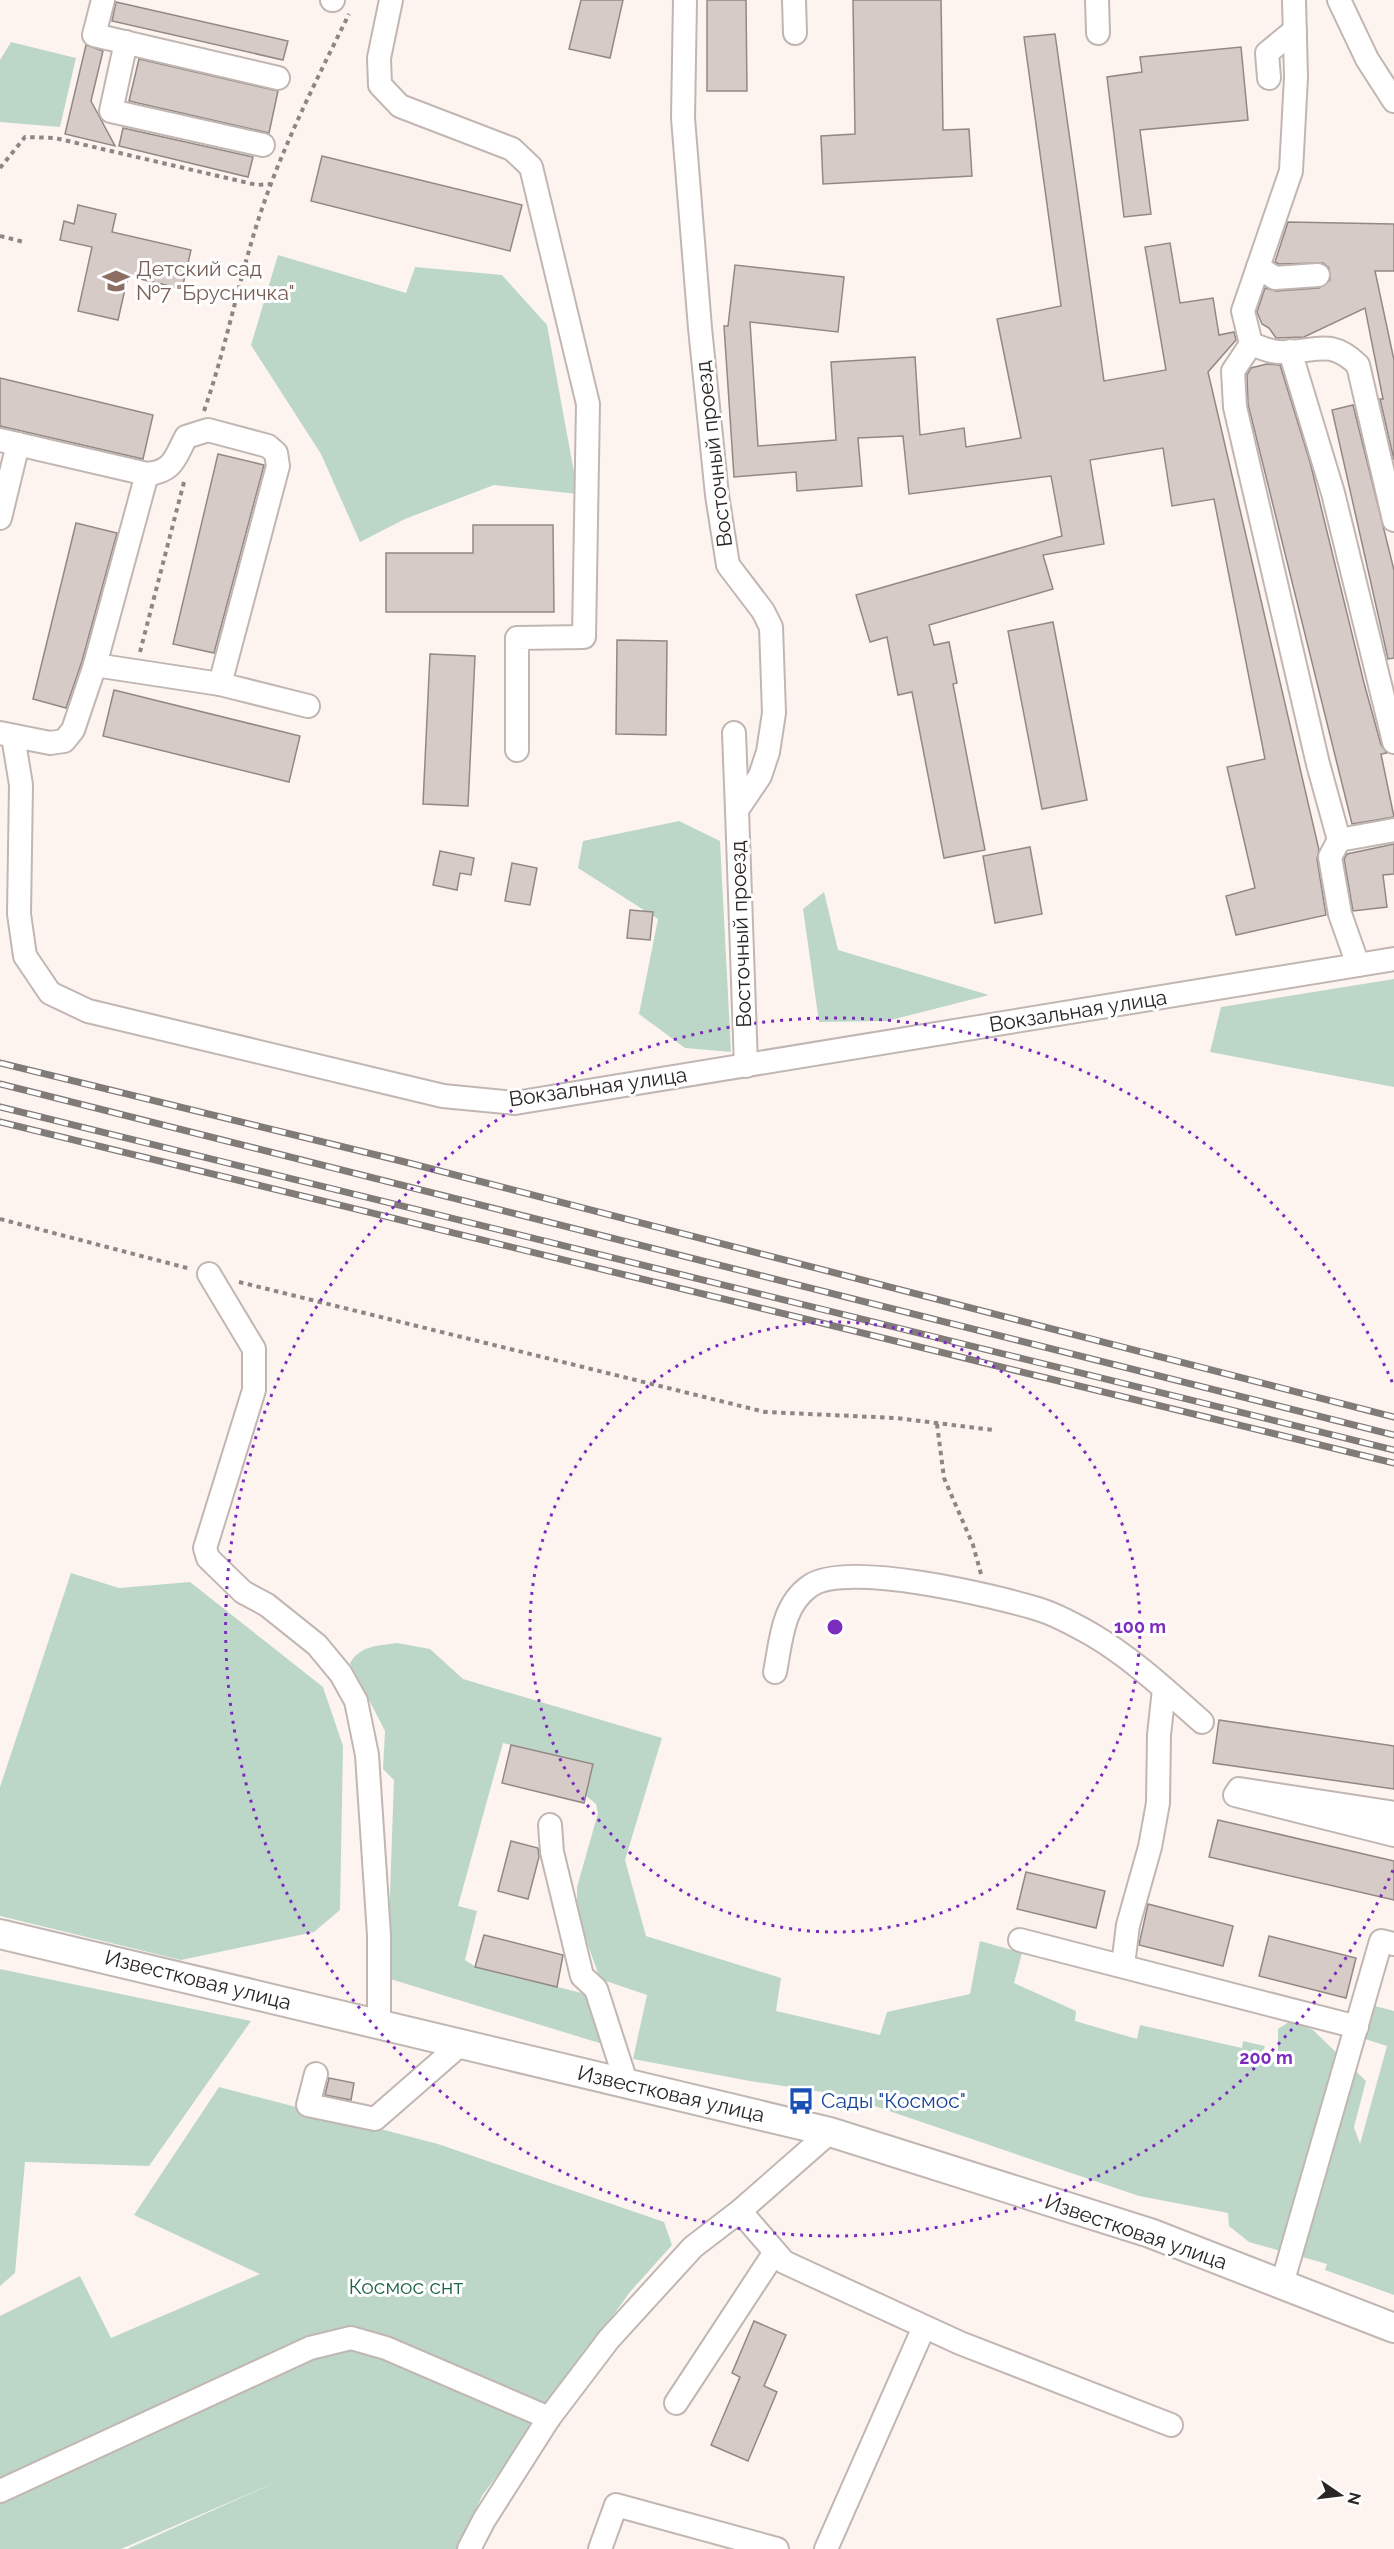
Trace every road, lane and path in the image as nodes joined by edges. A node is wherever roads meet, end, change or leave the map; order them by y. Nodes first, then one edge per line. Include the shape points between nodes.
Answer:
1 (103, 0) edge
2 (391, 0) edge
3 (685, 0) edge
4 (794, 0) edge
5 (1097, 0) edge
6 (1294, 0) edge
7 (1339, 0) edge
8 (339, 4) edge
9 (1295, 30) junction
10 (795, 33) dead end
11 (1098, 33) dead end
12 (126, 42) junction
13 (278, 78) dead end
14 (1269, 78) dead end
15 (1394, 101) edge
16 (263, 145) dead end
17 (0, 168) edge
18 (272, 184) junction
19 (0, 236) edge
20 (24, 242) dead end
21 (1258, 267) junction
22 (1318, 275) dead end
23 (1251, 344) junction
24 (1290, 351) junction
25 (197, 431) junction
26 (9, 442) edge
27 (147, 474) junction
28 (185, 477) dead end
29 (0, 518) edge
30 (1394, 520) edge
31 (95, 664) junction
32 (135, 670) junction
33 (220, 684) junction
34 (308, 706) dead end
35 (734, 733) dead end
36 (7, 735) edge
37 (1394, 742) edge
38 (517, 750) dead end
39 (737, 810) junction
40 (1394, 830) edge
41 (1339, 840) junction
42 (1394, 959) edge
43 (1358, 965) junction
44 (746, 1065) junction
45 (0, 1219) edge
46 (209, 1274) junction
47 (937, 1424) junction
48 (993, 1430) dead end
49 (986, 1595) junction
50 (775, 1672) dead end
51 (1164, 1689) junction
52 (1202, 1722) dead end
53 (1394, 1813) edge
54 (550, 1825) dead end
55 (1394, 1835) edge
56 (0, 1934) edge
57 (1020, 1940) dead end
58 (1394, 1944) edge
59 (1123, 1965) junction
60 (379, 2024) junction
61 (1357, 2027) junction
62 (461, 2044) junction
63 (316, 2074) dead end
64 (627, 2085) junction
65 (830, 2132) junction
66 (740, 2211) junction
67 (775, 2252) junction
68 (1282, 2284) junction
69 (924, 2327) junction
70 (1394, 2328) edge
71 (676, 2403) dead end
72 (549, 2418) junction
73 (1171, 2425) dead end
74 (0, 2492) edge
75 (469, 2549) edge
76 (600, 2549) edge
77 (777, 2549) edge
78 (826, 2549) edge

1 - 12 street via 94,35
2 - 38 street via 379,58 380,85 400,106 512,149 531,167 588,404 584,637 517,638
3 - 39 street, Восточный проезд via 684,130 717,495 728,565 763,610 771,627 774,713 768,752 760,776
4 - 10 street
5 - 11 street
6 - 9 street
7 - 15 street via 1367,59
8 - 18 path via 309,94
9 - 14 street via 1267,53
9 - 21 street via 1291,171
12 - 13 street
12 - 16 street via 111,111
17 - 18 path via 25,137 55,138 256,185
18 - 25 path via 256,226
19 - 20 path
21 - 22 street via 1275,278
21 - 23 street via 1243,311
23 - 24 street via 1277,352
23 - 41 street via 1233,370 1234,407
24 - 30 street via 1320,347 1345,352 1358,365
24 - 37 street via 1333,493
25 - 27 street via 186,437 172,465 162,473
25 - 33 street via 208,430 268,446 276,453 278,466
26 - 27 street
26 - 29 street
27 - 31 street
28 - 32 path
31 - 32 street
31 - 36 street via 73,730 64,741 50,743
32 - 33 street
33 - 34 street
35 - 39 street
36 - 44 street, Вокзальная улица via 21,785 19,914 26,956 50,993 88,1011 443,1096 515,1103
39 - 44 street, Восточный проезд
40 - 41 street
41 - 43 street via 1330,857 1340,914
42 - 43 street, Вокзальная улица
43 - 44 street, Вокзальная улица
45 - 46 path
46 - 47 path via 765,1412 896,1418
46 - 60 street via 254,1349 254,1390 205,1548 208,1558 243,1592 267,1605 317,1645 341,1674 356,1701 367,1755 379,1935
47 - 48 path
47 - 49 path via 944,1478 973,1545
49 - 50 street via 900,1579 844,1577 810,1585 786,1614
49 - 51 street via 1040,1610 1090,1634 1121,1653
51 - 52 street
51 - 59 street via 1158,1803 1128,1925
53 - 55 street via 1239,1789 1235,1795
54 - 64 street via 552,1852 582,1976 596,1989
56 - 60 main road, Известковая улица
57 - 59 street
58 - 61 street via 1381,1941
59 - 61 street
60 - 62 main road, Известковая улица
61 - 68 street
62 - 63 street via 375,2120 308,2105
62 - 64 main road, Известковая улица
64 - 65 main road, Известковая улица
65 - 66 street
65 - 68 main road, Известковая улица via 1150,2233
66 - 67 street
66 - 72 street via 693,2247 609,2339
67 - 69 street via 784,2262
67 - 71 street
68 - 70 main road, Известковая улица
69 - 73 street
69 - 78 street
72 - 74 street via 386,2348 351,2338 310,2348
72 - 75 street
76 - 77 street via 616,2505

